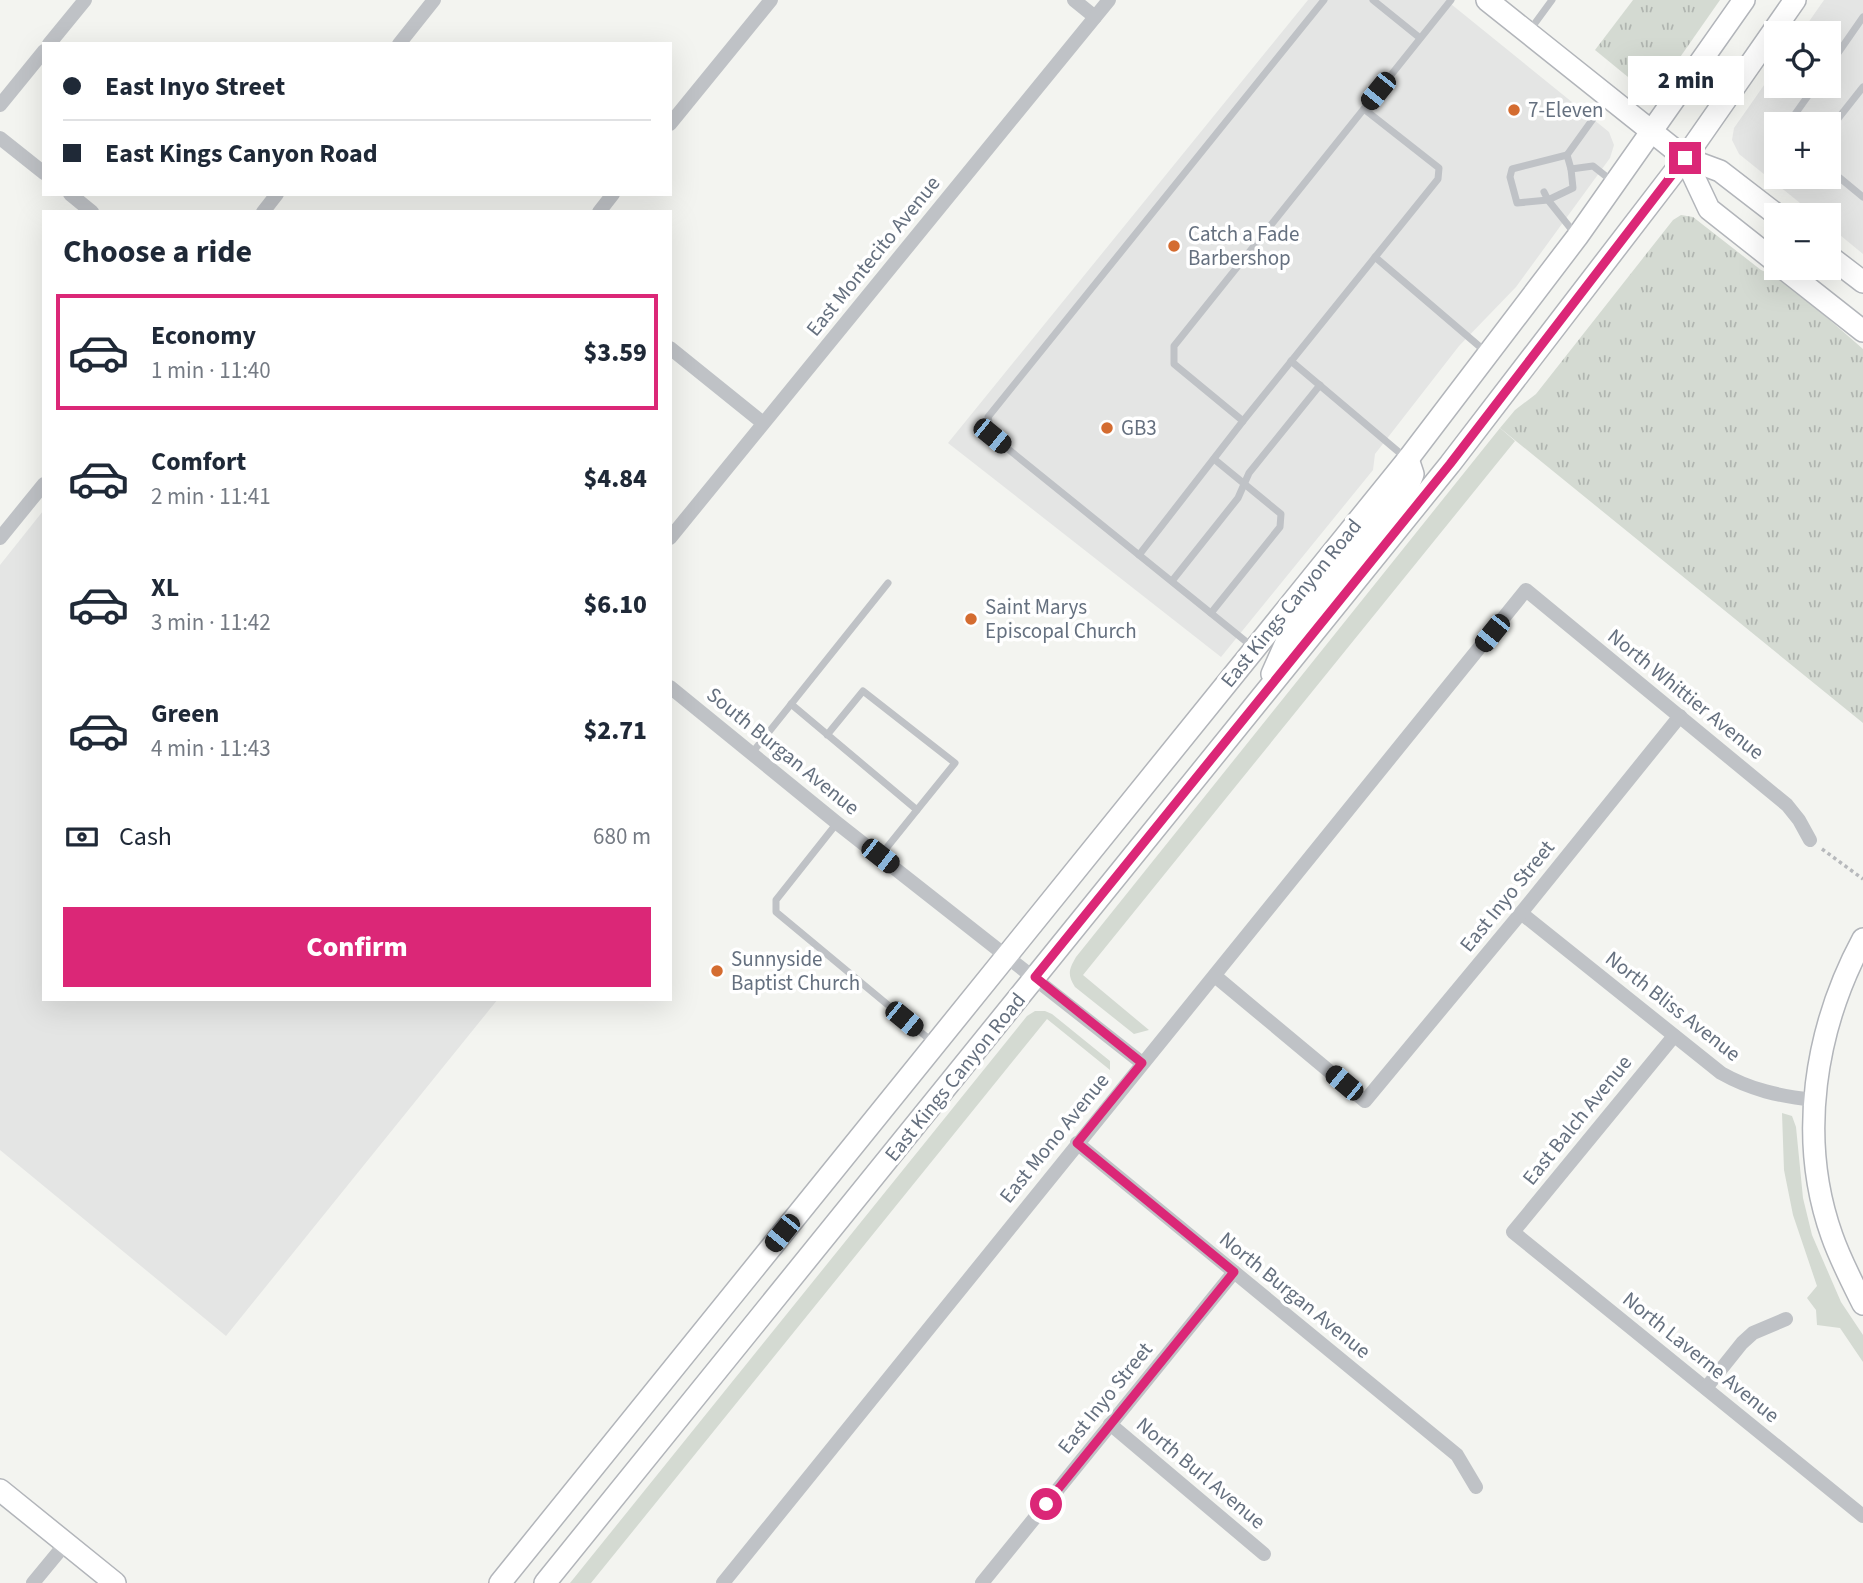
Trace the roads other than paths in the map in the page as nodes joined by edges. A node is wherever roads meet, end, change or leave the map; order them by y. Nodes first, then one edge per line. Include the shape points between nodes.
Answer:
1 (85, 0) edge
2 (434, 0) edge
3 (771, 0) edge
4 (1074, 0) edge
5 (1109, 0) edge
6 (1324, 0) edge
7 (1373, 0) edge
8 (1451, 0) edge
9 (1487, 0) edge
10 (1552, 0) edge
11 (1744, 0) edge
12 (1795, 0) edge
13 (1095, 17) junction
14 (1863, 18) edge
15 (1528, 33) junction
16 (1420, 38) junction
17 (51, 42) edge
18 (401, 42) edge
19 (1841, 49) edge
20 (42, 53) edge
21 (1863, 87) edge
22 (1608, 97) junction
23 (0, 104) edge
24 (1364, 108) junction
25 (1841, 115) edge
26 (672, 122) edge
27 (1650, 132) junction
28 (0, 138) edge
29 (1567, 155) junction
30 (1685, 158) junction
31 (1538, 162) junction
32 (1571, 169) junction
33 (42, 171) edge
34 (1540, 172) dead end
35 (1841, 179) edge
36 (1615, 183) junction
37 (72, 196) edge
38 (275, 196) edge
39 (611, 196) edge
40 (1546, 196) junction
41 (1863, 197) edge
42 (1764, 205) edge
43 (90, 210) edge
44 (265, 210) edge
45 (601, 210) edge
46 (1577, 237) junction
47 (1764, 253) edge
48 (1375, 257) junction
49 (1841, 265) edge
50 (1798, 280) edge
51 (1863, 282) edge
52 (1863, 331) edge
53 (672, 350) edge
54 (1489, 354) junction
55 (1291, 361) junction
56 (1320, 384) junction
57 (1243, 421) junction
58 (764, 423) junction
59 (1214, 459) junction
60 (1408, 459) junction
61 (1244, 483) junction
62 (42, 486) edge
63 (672, 536) edge
64 (0, 538) edge
65 (1139, 555) junction
66 (1172, 581) junction
67 (888, 583) dead end
68 (1526, 590) joint
69 (1211, 614) junction
70 (1254, 649) junction
71 (672, 689) edge
72 (1261, 698) junction
73 (791, 704) junction
74 (1680, 716) junction
75 (827, 735) junction
76 (752, 753) junction
77 (917, 810) junction
78 (837, 823) junction
79 (1810, 840) road end
80 (880, 856) junction
81 (1521, 913) junction
82 (1863, 939) edge
83 (1008, 956) junction
84 (1215, 975) junction
85 (1035, 977) junction
86 (1674, 1036) junction
87 (935, 1044) junction
88 (1142, 1063) junction
89 (1814, 1100) junction
90 (1077, 1143) junction
91 (1513, 1232) joint
92 (1234, 1272) junction
93 (1863, 1304) edge
94 (1786, 1319) dead end
95 (1706, 1388) junction
96 (1110, 1424) junction
97 (1476, 1487) dead end
98 (0, 1490) edge
99 (1863, 1516) edge
100 (66, 1543) junction
101 (1264, 1553) dead end
102 (33, 1583) edge
103 (115, 1583) edge
104 (500, 1583) edge
105 (545, 1583) edge
106 (723, 1583) edge
107 (982, 1583) edge

1 - 17 street
2 - 18 street
3 - 26 street
4 - 13 street
5 - 13 street, East Montecito Avenue
6 - 65 lane via 988,417 992,436
7 - 16 lane
8 - 16 lane
9 - 15 main road
10 - 15 lane
11 - 27 main road, East Kings Canyon Road
12 - 30 main road, East Kings Canyon Road
13 - 58 street, East Montecito Avenue
14 - 19 lane
15 - 22 main road
16 - 24 lane
20 - 23 street
21 - 25 lane
22 - 27 main road
22 - 29 lane
24 - 48 lane via 1438,168 1437,179
24 - 57 lane via 1174,346 1174,364
27 - 30 main road
27 - 36 main road, East Kings Canyon Road
28 - 33 street
29 - 31 lane
29 - 32 lane
30 - 42 main road via 1720,171
30 - 47 main road via 1709,209
30 - 72 main road, East Kings Canyon Road via 1450,464
31 - 34 lane
31 - 40 lane via 1512,169 1510,177 1517,203
32 - 36 lane via 1593,166
32 - 40 lane via 1573,188
35 - 41 lane
36 - 46 main road, East Kings Canyon Road
37 - 43 street
38 - 44 street
39 - 45 street
40 - 46 lane
46 - 54 main road, East Kings Canyon Road
48 - 54 lane
48 - 55 lane
49 - 51 main road
50 - 52 main road
53 - 58 street
54 - 60 main road, East Kings Canyon Road
55 - 56 lane
55 - 57 lane
56 - 60 lane
56 - 61 lane
57 - 59 lane
58 - 63 street, East Montecito Avenue
59 - 61 lane
59 - 65 lane
60 - 70 main road, East Kings Canyon Road
60 - 72 main road via 1413,474 1405,494 1287,638
61 - 66 lane via 1238,498
61 - 69 lane via 1281,514 1280,527
62 - 64 street
65 - 66 lane
66 - 69 lane
67 - 73 lane
68 - 74 street, North Whittier Avenue
68 - 84 street, East Mono Avenue
69 - 70 lane
70 - 83 main road, East Kings Canyon Road
71 - 76 street, South Burgan Avenue
72 - 85 main road, East Kings Canyon Road
73 - 75 lane
73 - 76 lane
74 - 79 street, North Whittier Avenue via 1787,805
74 - 81 street, East Inyo Street
75 - 77 lane
75 - 77 lane via 863,691 955,763
76 - 78 street, South Burgan Avenue
77 - 80 lane
78 - 80 street, South Burgan Avenue
78 - 87 lane via 776,900 776,912
80 - 83 street, South Burgan Avenue
81 - 84 street, East Inyo Street via 1365,1101
81 - 86 street, North Bliss Avenue
82 - 89 main road via 1832,1010
83 - 85 street, South Burgan Avenue
83 - 87 main road, East Kings Canyon Road
84 - 88 street, East Mono Avenue
85 - 88 street
85 - 105 main road, East Kings Canyon Road
86 - 89 street, North Bliss Avenue via 1741,1085 1765,1094
86 - 91 street, East Balch Avenue
87 - 104 main road, East Kings Canyon Road
88 - 90 street, East Mono Avenue
89 - 93 main road via 1815,1163 1822,1198 1831,1234
90 - 92 street, North Burgan Avenue
90 - 106 street, East Mono Avenue
91 - 95 street, North Laverne Avenue
92 - 96 street, East Inyo Street
92 - 97 street, North Burgan Avenue via 1457,1455
94 - 95 street via 1753,1333
95 - 99 street, North Laverne Avenue
96 - 101 street, North Burl Avenue
96 - 107 street, East Inyo Street
98 - 100 main road
100 - 102 street
100 - 103 main road

